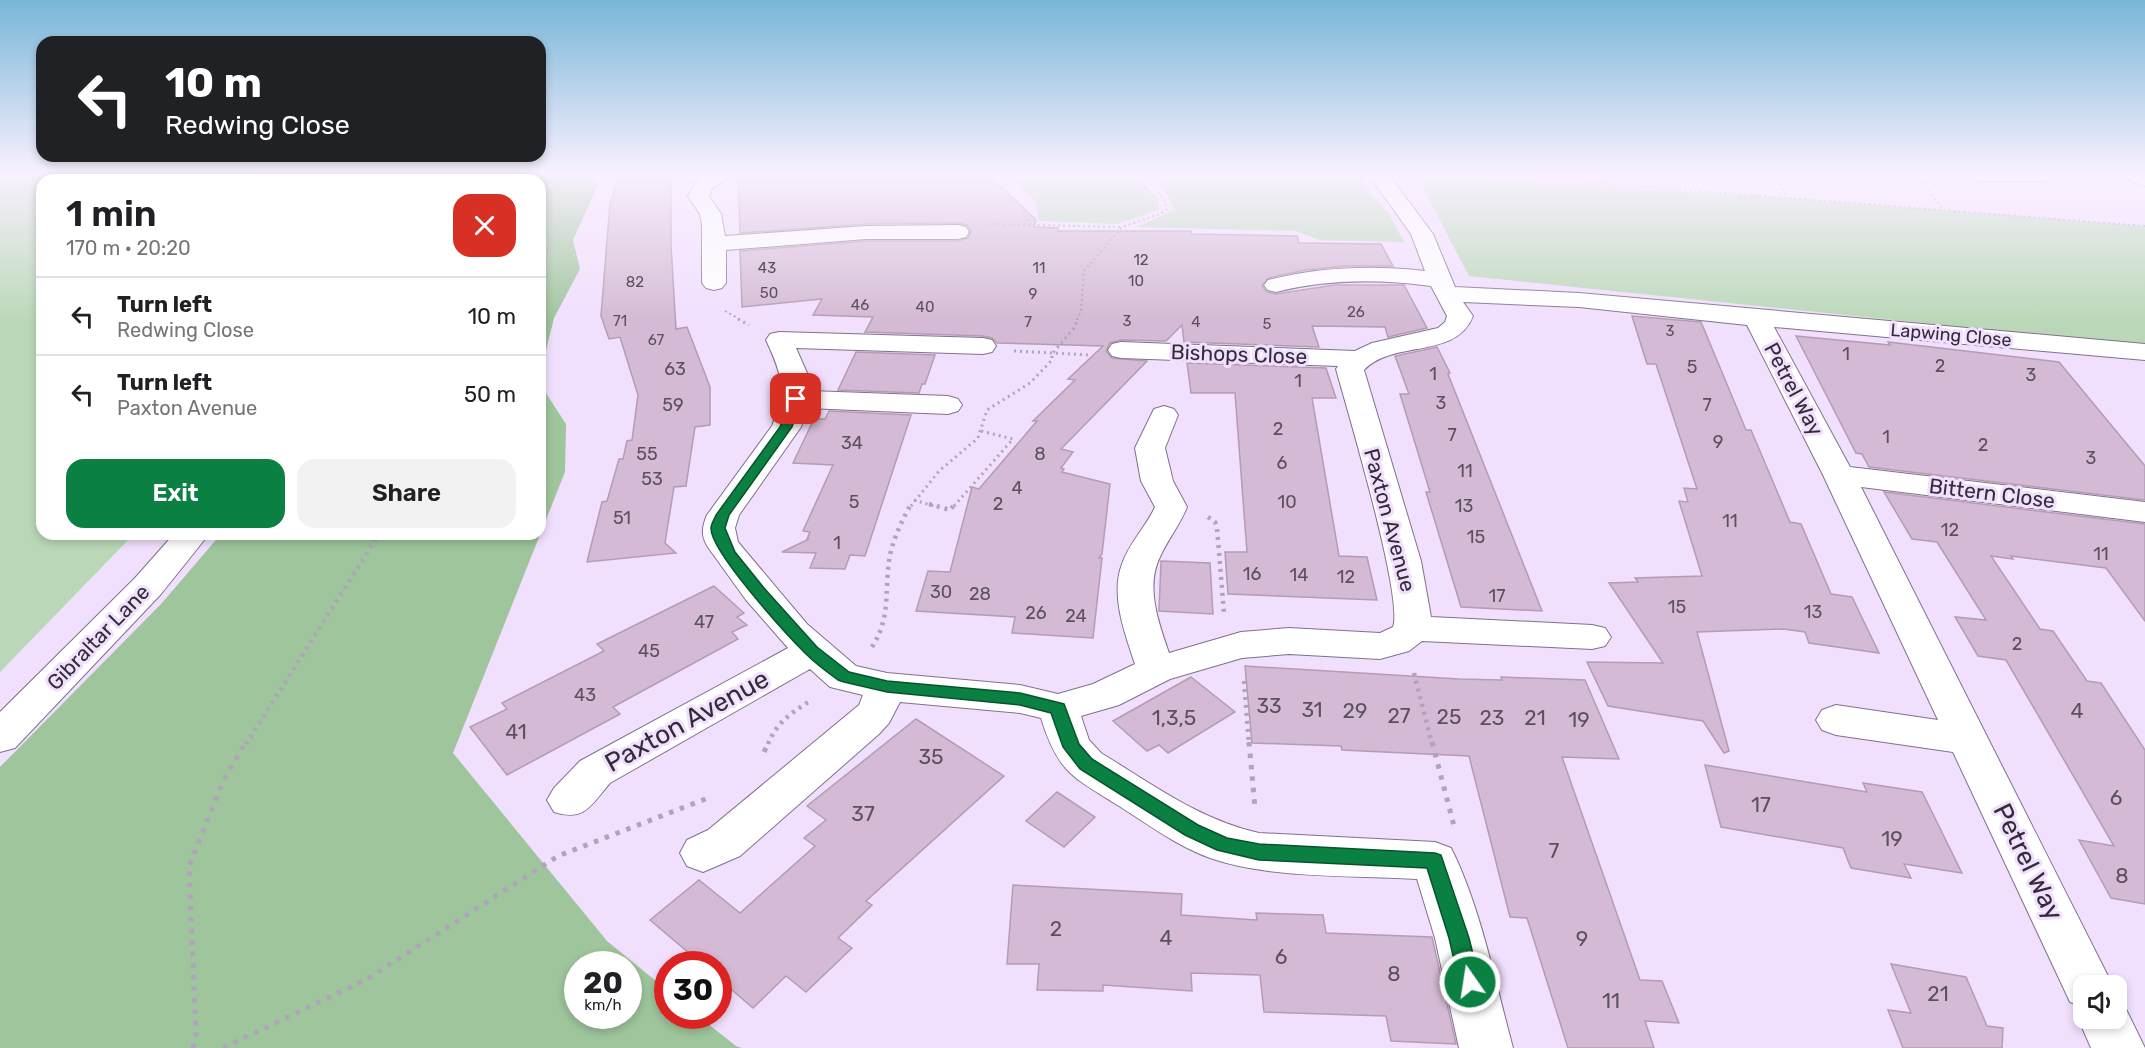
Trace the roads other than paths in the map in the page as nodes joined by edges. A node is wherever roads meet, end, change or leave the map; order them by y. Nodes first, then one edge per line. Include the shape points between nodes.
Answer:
1 (712, 224) edge
2 (841, 224) edge
3 (905, 224) edge
4 (1415, 224) edge
5 (958, 232) road end
6 (715, 244) junction
7 (714, 283) road end
8 (1276, 285) dead end
9 (1444, 287) junction
10 (1756, 318) junction
11 (983, 346) dead end
12 (1120, 350) dead end
13 (2145, 352) edge
14 (1358, 358) junction
15 (796, 399) junction
16 (948, 405) dead end
17 (1164, 415) dead end
18 (1839, 475) junction
19 (2145, 512) edge
20 (187, 540) edge
21 (1403, 635) junction
22 (1592, 637) dead end
23 (812, 651) junction
24 (1156, 670) junction
25 (887, 687) junction
26 (1058, 708) junction
27 (1836, 720) dead end
28 (0, 737) edge
29 (1968, 739) junction
30 (569, 800) dead end
31 (703, 853) dead end
32 (2083, 975) edge
33 (2109, 1029) edge
34 (1486, 1048) edge
35 (2118, 1048) edge

1 - 6 street
2 - 6 street
3 - 5 street
4 - 9 street
6 - 7 street
8 - 9 street, Petrel Way via 1321,274 1409,277
9 - 10 street, Petrel Way
9 - 14 street via 1460,316 1456,326 1420,342
10 - 13 street, Lapwing Close
10 - 18 street, Petrel Way
11 - 15 street via 779,340 796,375
12 - 14 street, Bishops Close
14 - 21 street, Paxton Avenue via 1350,369 1413,606
15 - 16 street
15 - 23 street via 786,427 723,515 718,528 722,543 759,592
17 - 24 street via 1150,448 1157,481 1171,507 1138,567 1136,587 1142,631
18 - 19 street, Bittern Close
18 - 29 street, Petrel Way
20 - 28 street, Gibraltar Lane via 148,586
21 - 22 street
21 - 24 street via 1380,646 1288,641 1241,645
23 - 25 street via 844,676
23 - 30 street, Paxton Avenue via 596,772
24 - 26 street via 1105,695
25 - 26 street via 1020,699
25 - 31 street via 865,724 724,843
26 - 34 street via 1071,747 1086,764 1191,830 1224,844 1259,852 1435,861
27 - 29 street
29 - 32 street, Petrel Way
33 - 35 street

